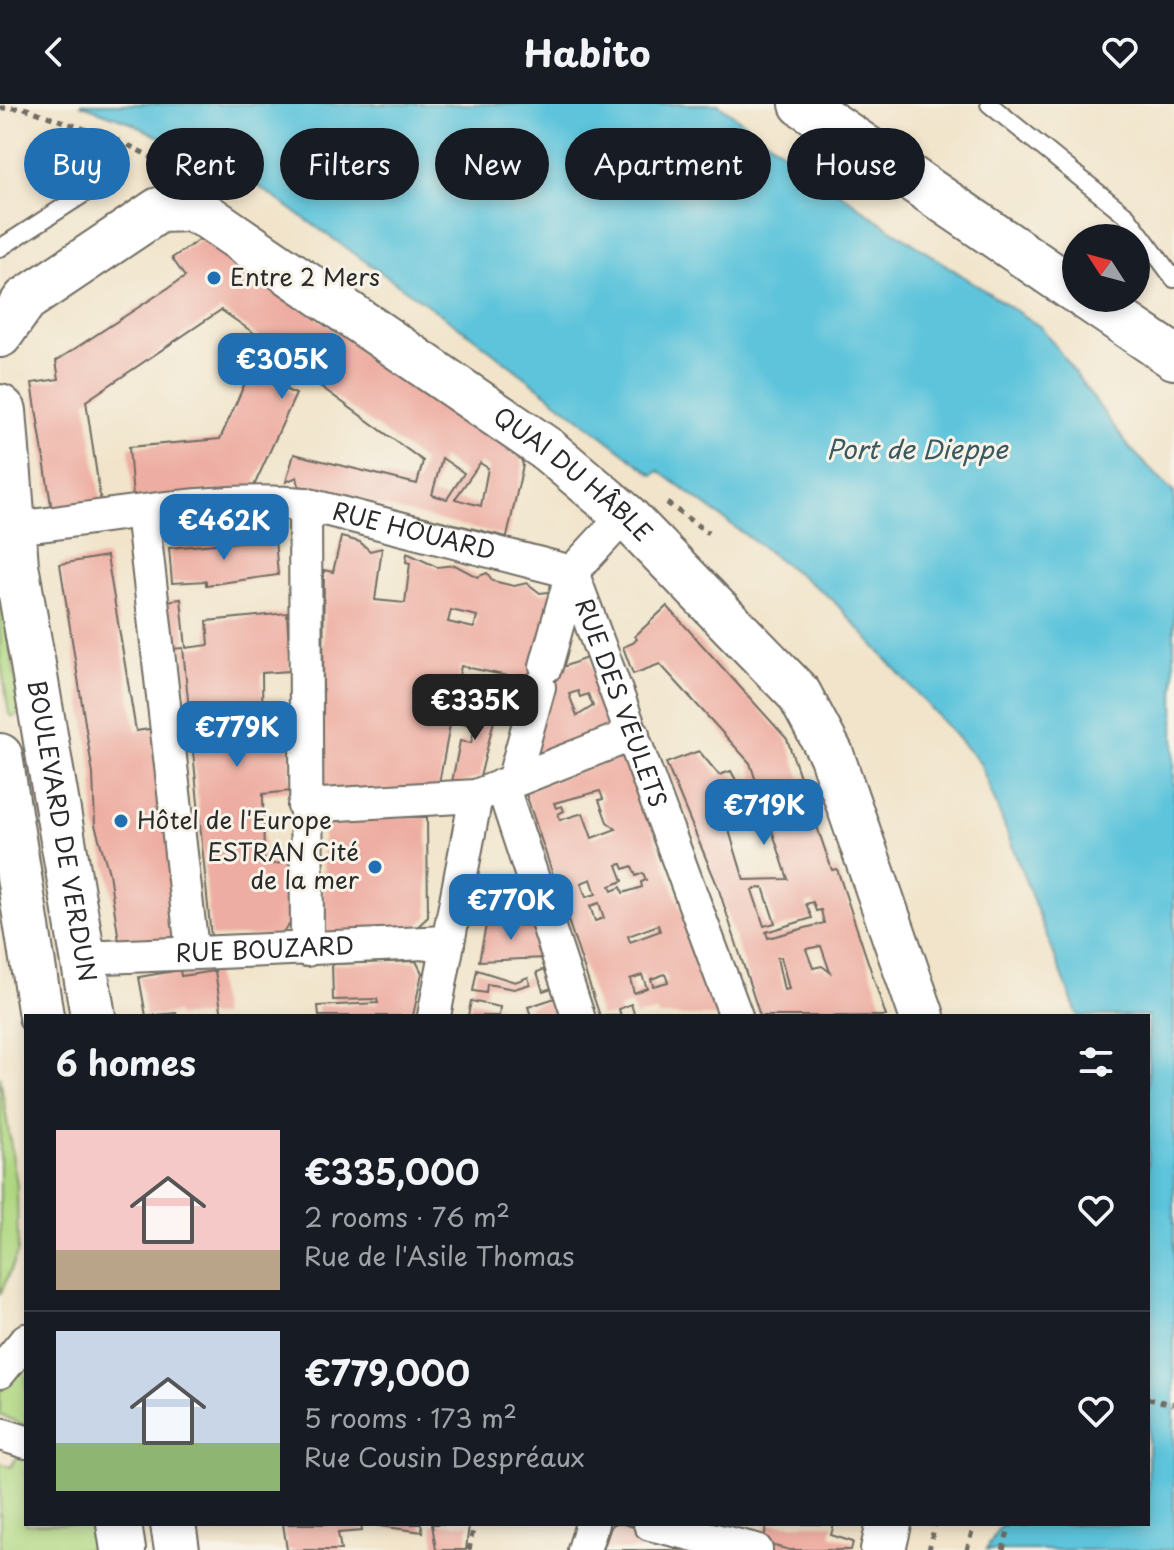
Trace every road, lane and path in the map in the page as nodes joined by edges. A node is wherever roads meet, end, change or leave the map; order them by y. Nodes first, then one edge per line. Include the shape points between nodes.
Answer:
1 (802, 104) edge
2 (989, 104) edge
3 (74, 200) edge
4 (0, 248) edge
5 (1174, 279) edge
6 (1062, 281) edge
7 (1108, 312) edge
8 (12, 318) edge
9 (1174, 357) edge
10 (0, 407) edge
11 (305, 504) junction
12 (142, 512) junction
13 (625, 515) junction
14 (5, 527) edge
15 (572, 572) junction
16 (633, 734) junction
17 (44, 738) junction
18 (0, 745) edge
19 (0, 756) edge
20 (497, 787) junction
21 (304, 806) junction
22 (448, 942) junction
23 (192, 950) junction
24 (307, 950) junction
25 (83, 958) junction
26 (34, 965) junction
27 (41, 1014) edge
28 (93, 1014) edge
29 (434, 1014) edge
30 (577, 1014) edge
31 (735, 1014) edge
32 (921, 1014) edge
33 (24, 1342) edge
34 (0, 1372) edge
35 (1150, 1399) edge
36 (1174, 1404) edge
37 (0, 1434) edge
38 (24, 1441) edge
39 (173, 1526) edge
40 (474, 1526) edge
41 (591, 1526) edge
42 (658, 1526) edge
43 (889, 1526) edge
44 (935, 1526) edge
45 (973, 1526) edge
46 (1009, 1526) edge
47 (177, 1550) edge
48 (469, 1550) edge
49 (584, 1550) edge
50 (756, 1550) edge
51 (883, 1550) edge
52 (929, 1550) edge
53 (967, 1550) edge
54 (1003, 1550) edge

1 - 6 street
2 - 5 lane via 1127,216
3 - 4 lane
7 - 9 street
8 - 13 street, QUAI DU HÂBLE via 159,210 189,209 548,450
10 - 14 street, BOULEVARD DE VERDUN
11 - 12 street, RUE HOUARD via 266,501
11 - 15 street, RUE HOUARD
11 - 21 street
12 - 14 street, RUE HOUARD
12 - 23 street
13 - 15 street
13 - 32 street, QUAI DU HÂBLE via 799,694 831,754
14 - 17 street, BOULEVARD DE VERDUN
15 - 16 street, RUE DES VEULETS
15 - 20 street via 542,676
16 - 20 street
16 - 31 street, RUE DES VEULETS
17 - 18 street
17 - 25 street, BOULEVARD DE VERDUN
19 - 26 street, BOULEVARD DE VERDUN
20 - 21 street
20 - 22 street
20 - 30 street
21 - 24 street
22 - 24 street, RUE BOUZARD
22 - 29 street
23 - 24 street, RUE BOUZARD
23 - 25 street, RUE BOUZARD
25 - 26 street via 75,942 50,937 37,948
25 - 28 street, BOULEVARD DE VERDUN
26 - 27 street, BOULEVARD DE VERDUN
33 - 34 street
35 - 36 path
37 - 38 street
39 - 47 street
40 - 48 path
41 - 49 street
42 - 50 street
43 - 51 street
44 - 52 path
45 - 53 path
46 - 54 path

